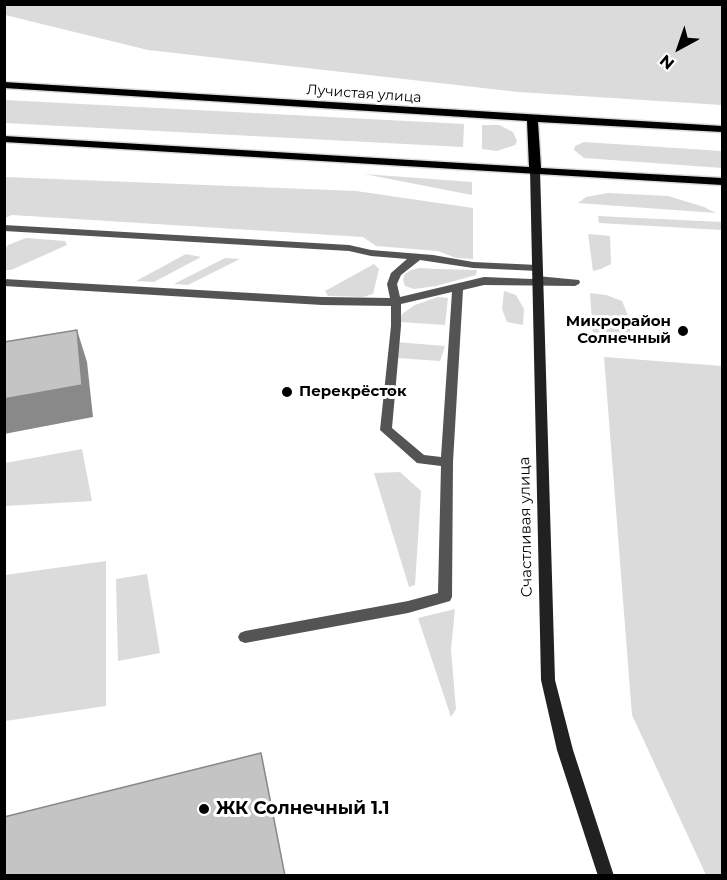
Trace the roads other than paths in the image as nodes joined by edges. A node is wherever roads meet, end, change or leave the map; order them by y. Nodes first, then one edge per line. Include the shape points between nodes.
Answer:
1 (4, 84) edge
2 (532, 119) junction
3 (723, 129) edge
4 (4, 139) edge
5 (535, 170) junction
6 (723, 182) edge
7 (6, 229) edge
8 (416, 258) junction
9 (538, 268) junction
10 (4, 282) edge
11 (538, 282) junction
12 (575, 282) dead end
13 (458, 286) junction
14 (396, 302) junction
15 (447, 462) junction
16 (245, 638) dead end
17 (606, 876) edge

1 - 2 main road, Лучистая улица
2 - 3 main road, Лучистая улица
2 - 5 main road
4 - 5 main road
5 - 6 main road
5 - 9 street, Счастливая улица
7 - 8 lane via 349,248
8 - 9 lane
8 - 14 lane via 396,273 392,284
9 - 11 street, Счастливая улица
10 - 14 lane
11 - 12 lane
11 - 13 lane via 491,280
11 - 17 street, Счастливая улица via 548,680 565,750
13 - 14 lane
13 - 15 lane
14 - 15 lane via 386,430 421,460
15 - 16 lane via 445,597

